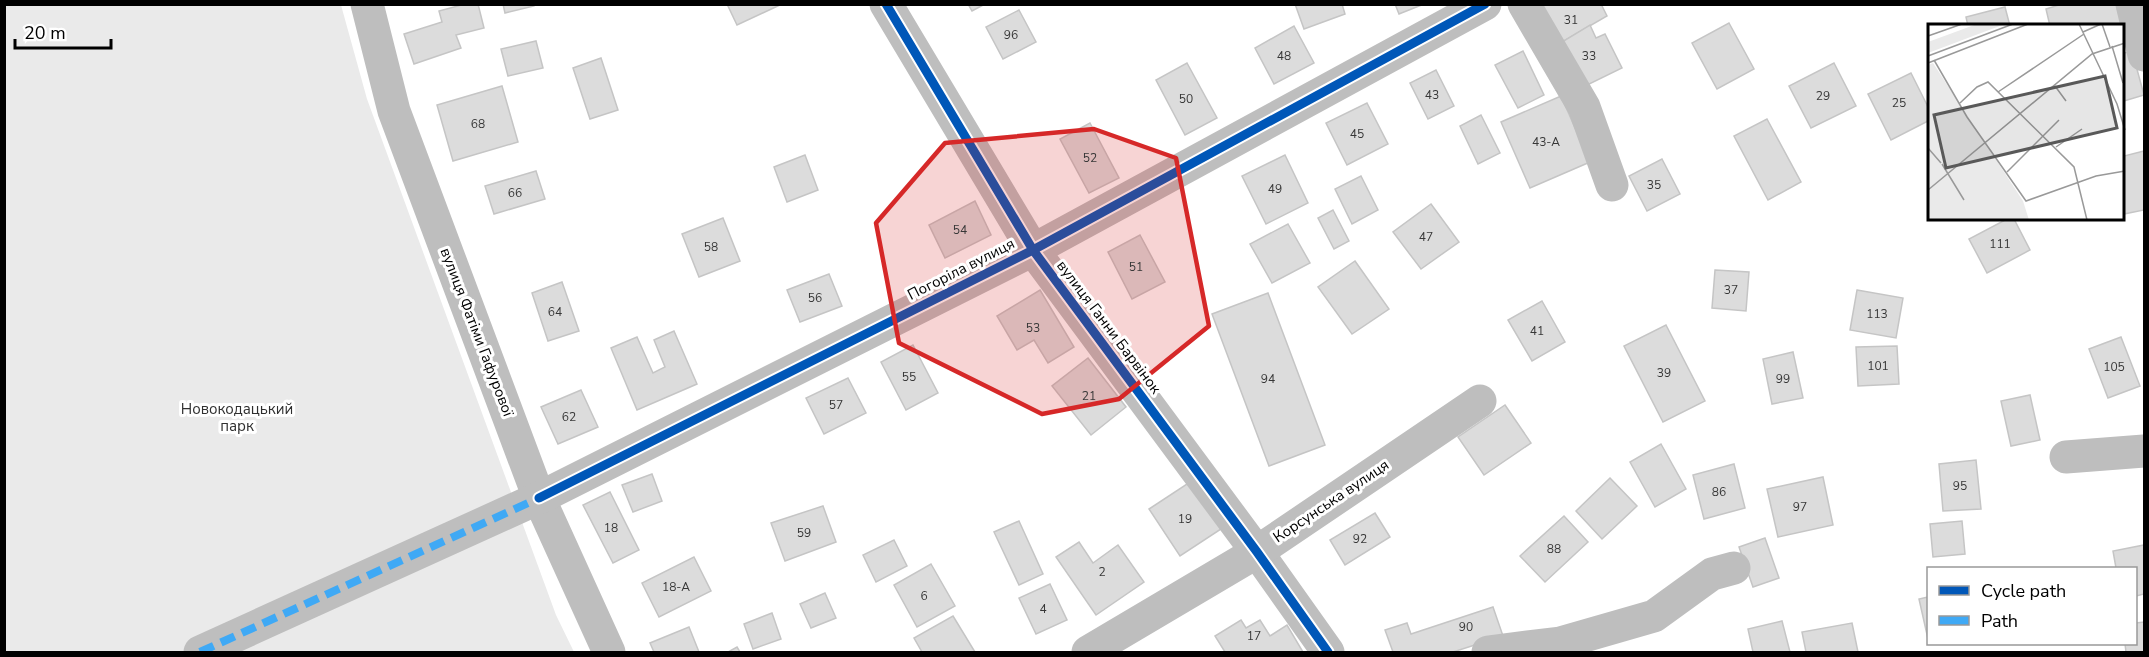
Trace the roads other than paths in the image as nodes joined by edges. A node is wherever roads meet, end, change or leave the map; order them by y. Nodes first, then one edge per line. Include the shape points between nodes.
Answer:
1 (367, 4) edge
2 (886, 4) edge
3 (1485, 4) edge
4 (1524, 4) edge
5 (2132, 4) edge
6 (2145, 55) edge
7 (1612, 185) dead end
8 (1033, 250) junction
9 (1480, 401) dead end
10 (2145, 451) edge
11 (2067, 457) dead end
12 (539, 498) junction
13 (1257, 552) junction
14 (1734, 568) dead end
15 (200, 652) edge
16 (609, 652) edge
17 (1088, 652) edge
18 (1328, 652) edge
19 (1488, 652) edge

1 - 12 street, вулиця Фатіми Гафурової via 394,111
2 - 8 street, вулиця Ганни Барвінок
3 - 8 street, Погоріла вулиця
4 - 7 street via 1584,107
5 - 6 street
8 - 12 street, Погоріла вулиця
8 - 13 street, вулиця Ганни Барвінок
9 - 13 street, Корсунська вулиця
10 - 11 street
12 - 15 street, Погоріла вулиця
12 - 16 street, вулиця Фатіми Гафурової
13 - 17 street, Корсунська вулиця
13 - 18 street, вулиця Ганни Барвінок
14 - 19 street via 1712,574 1654,616 1560,643

